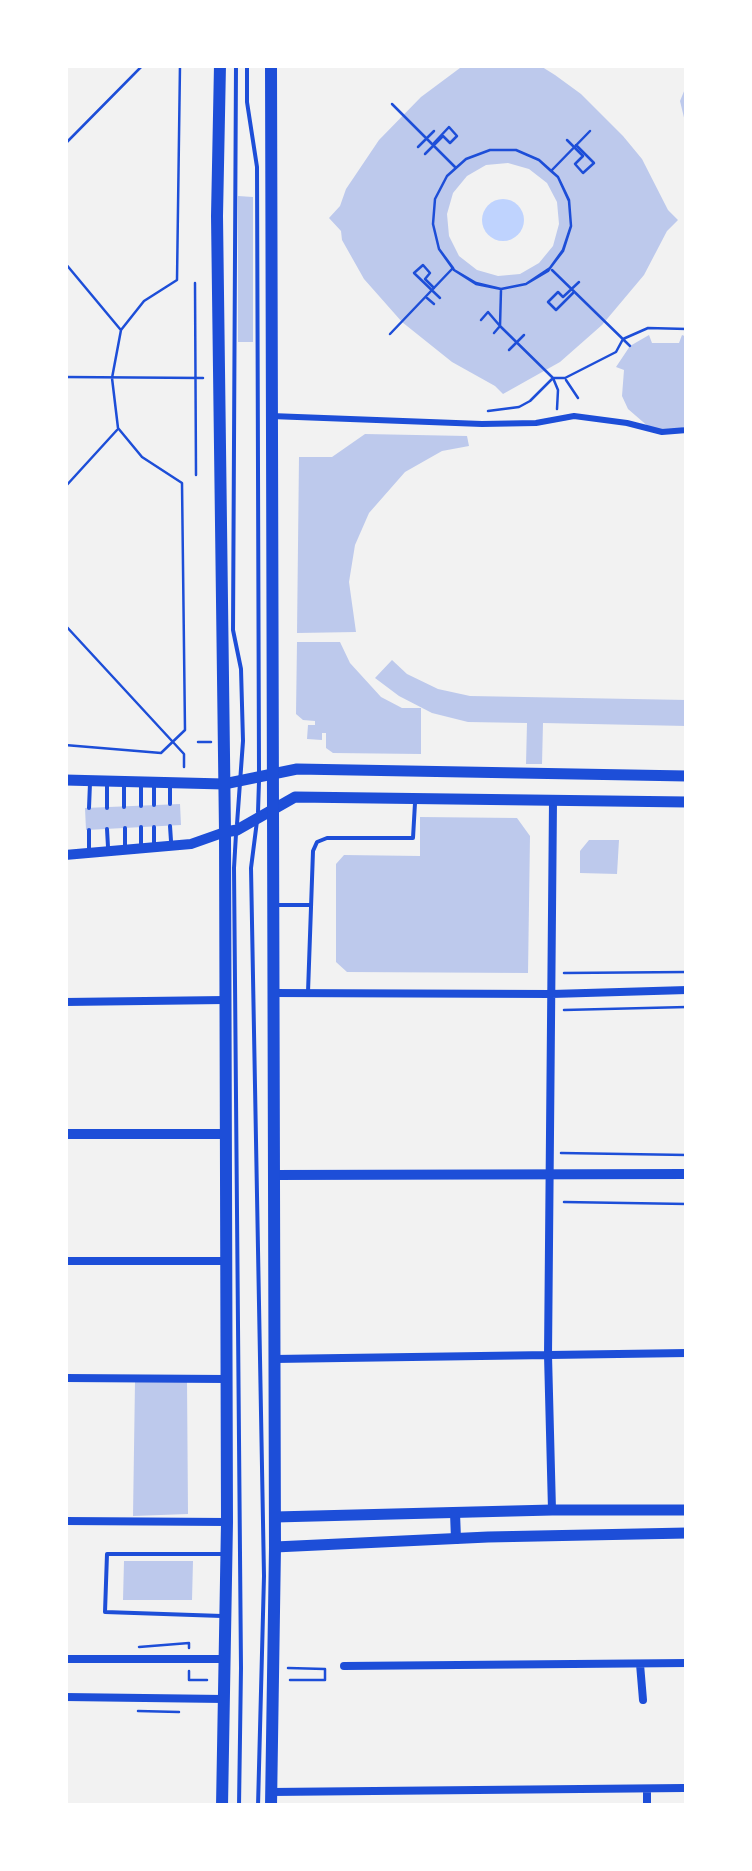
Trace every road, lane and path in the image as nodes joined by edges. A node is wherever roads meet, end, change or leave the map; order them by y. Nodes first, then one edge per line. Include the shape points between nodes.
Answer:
1 (144, 65) edge
2 (180, 65) edge
3 (220, 65) edge
4 (236, 65) edge
5 (247, 65) edge
6 (271, 65) edge
7 (392, 104) dead end
8 (434, 131) dead end
9 (590, 131) dead end
10 (426, 139) junction
11 (567, 140) dead end
12 (580, 141) junction
13 (65, 144) edge
14 (432, 145) junction
15 (418, 146) dead end
16 (575, 147) junction
17 (425, 154) dead end
18 (456, 168) junction
19 (551, 171) junction
20 (65, 263) edge
21 (453, 268) junction
22 (549, 269) junction
23 (579, 282) dead end
24 (196, 283) dead end
25 (501, 288) junction
26 (419, 289) dead end
27 (432, 289) junction
28 (573, 290) junction
29 (587, 290) dead end
30 (426, 296) junction
31 (581, 297) junction
32 (439, 299) dead end
33 (434, 304) dead end
34 (574, 304) dead end
35 (480, 320) dead end
36 (500, 326) junction
37 (687, 329) edge
38 (121, 330) junction
39 (494, 333) dead end
40 (390, 334) dead end
41 (524, 335) dead end
42 (624, 339) junction
43 (516, 342) junction
44 (630, 346) dead end
45 (509, 350) dead end
46 (65, 378) edge
47 (112, 378) junction
48 (196, 378) junction
49 (553, 378) junction
50 (565, 378) junction
51 (578, 398) dead end
52 (557, 410) dead end
53 (480, 413) dead end
54 (271, 416) junction
55 (118, 428) junction
56 (687, 430) edge
57 (196, 475) dead end
58 (65, 488) edge
59 (65, 624) edge
60 (172, 742) junction
61 (65, 745) edge
62 (184, 754) dead end
63 (265, 774) junction
64 (687, 776) edge
65 (65, 780) edge
66 (90, 780) junction
67 (240, 780) junction
68 (106, 781) junction
69 (124, 782) junction
70 (147, 783) junction
71 (170, 784) junction
72 (224, 784) junction
73 (415, 798) junction
74 (554, 801) junction
75 (687, 802) edge
76 (170, 804) dead end
77 (154, 805) dead end
78 (124, 806) dead end
79 (140, 806) dead end
80 (89, 808) dead end
81 (107, 808) dead end
82 (271, 810) junction
83 (258, 818) junction
84 (170, 826) dead end
85 (141, 827) dead end
86 (154, 827) dead end
87 (125, 828) dead end
88 (107, 829) dead end
89 (89, 830) dead end
90 (231, 831) junction
91 (171, 846) junction
92 (154, 847) junction
93 (141, 848) junction
94 (125, 850) junction
95 (108, 851) junction
96 (90, 853) junction
97 (65, 855) edge
98 (271, 905) junction
99 (311, 905) junction
100 (687, 972) edge
101 (552, 973) junction
102 (687, 990) edge
103 (308, 992) junction
104 (272, 993) junction
105 (552, 994) junction
106 (225, 1000) junction
107 (65, 1002) edge
108 (687, 1007) edge
109 (552, 1010) junction
110 (65, 1134) edge
111 (225, 1134) junction
112 (550, 1153) junction
113 (687, 1155) edge
114 (687, 1174) edge
115 (273, 1175) junction
116 (549, 1175) junction
117 (550, 1202) junction
118 (687, 1204) edge
119 (65, 1261) edge
120 (226, 1261) junction
121 (687, 1353) edge
122 (548, 1356) junction
123 (274, 1359) junction
124 (65, 1378) edge
125 (226, 1379) junction
126 (552, 1510) junction
127 (687, 1510) edge
128 (455, 1513) junction
129 (275, 1517) junction
130 (65, 1521) edge
131 (227, 1522) junction
132 (687, 1533) edge
133 (456, 1539) junction
134 (275, 1547) junction
135 (227, 1554) junction
136 (226, 1616) junction
137 (138, 1644) dead end
138 (189, 1644) dead end
139 (65, 1659) edge
140 (225, 1659) junction
141 (640, 1664) junction
142 (687, 1664) edge
143 (344, 1666) dead end
144 (289, 1668) dead end
145 (289, 1680) dead end
146 (65, 1697) edge
147 (224, 1698) junction
148 (643, 1700) dead end
149 (138, 1712) dead end
150 (189, 1712) dead end
151 (685, 1788) edge
152 (647, 1789) junction
153 (271, 1799) edge
154 (222, 1806) edge
155 (238, 1806) edge
156 (258, 1806) edge
157 (647, 1806) edge

1 - 13 path
2 - 38 path via 177,280 144,301
3 - 72 main road
4 - 67 lane via 233,630 241,670
5 - 63 lane via 257,167
6 - 54 main road
7 - 10 path
8 - 10 path
9 - 12 path
10 - 14 path
10 - 15 path
11 - 16 path
12 - 16 path
12 - 16 path via 588,148 580,141
14 - 14 path via 443,136 450,143 457,136 448,127
14 - 17 path
14 - 18 path
16 - 16 path via 594,162 583,173 575,164 582,156
16 - 19 path
18 - 19 path via 490,150 516,150
18 - 21 path via 436,199 432,224
19 - 22 path via 569,201 571,226 564,251
20 - 38 path
21 - 25 path via 476,284
21 - 27 path
22 - 25 path via 526,284
22 - 28 path
23 - 28 path
24 - 48 path
25 - 36 path
26 - 30 path
27 - 27 path via 425,279 430,273 423,265 414,273
27 - 30 path
27 - 32 path
27 - 33 path via 426,296
28 - 28 path via 563,297 558,292 548,302 556,310
28 - 31 path
28 - 42 path
29 - 31 path
30 - 40 path
31 - 34 path
35 - 36 path via 488,312
36 - 39 path
36 - 43 path
37 - 42 path via 648,328
38 - 47 path
41 - 43 path
42 - 44 path
42 - 50 path via 616,352
43 - 45 path
43 - 49 path
46 - 47 path
47 - 48 path
47 - 55 path
48 - 57 path
49 - 50 path
49 - 52 path
49 - 53 path via 520,407
50 - 51 path
54 - 56 street via 482,424 574,416 662,432
54 - 63 main road
55 - 58 path
55 - 60 path via 142,456 182,483 186,730
59 - 60 path
60 - 61 path via 161,753
60 - 62 path
63 - 64 main road via 296,768
63 - 67 main road
63 - 82 main road
63 - 83 lane
65 - 66 main road
66 - 68 main road
66 - 80 lane
67 - 72 main road
67 - 90 lane
68 - 69 main road
68 - 81 lane
69 - 70 main road
69 - 78 lane
70 - 71 main road
70 - 77 lane
70 - 79 lane
71 - 72 main road
71 - 76 lane
72 - 90 main road
73 - 74 main road
73 - 82 main road via 295,796
73 - 99 lane via 413,838 317,842
74 - 75 main road
74 - 101 street
82 - 83 main road
82 - 98 main road
83 - 90 main road
83 - 156 lane via 250,868 264,1576
84 - 91 lane
85 - 93 lane
86 - 92 lane
87 - 94 lane
88 - 95 lane
89 - 96 lane
90 - 91 street
90 - 106 main road
90 - 155 lane
91 - 92 street
92 - 93 street
93 - 94 street
94 - 95 street
95 - 96 street
96 - 97 street
98 - 99 lane
98 - 104 main road
99 - 103 lane
100 - 101 path
101 - 105 street
102 - 105 street
103 - 104 street
103 - 105 street
104 - 115 main road
105 - 109 street
106 - 107 street
106 - 111 main road
108 - 109 path
109 - 112 street
110 - 111 street
111 - 120 main road
112 - 113 path
112 - 116 street
114 - 116 street
115 - 116 street
115 - 123 main road
116 - 117 street
117 - 118 path
117 - 122 street
119 - 120 street
120 - 125 main road
121 - 122 street
122 - 123 street
122 - 126 street
123 - 129 main road
124 - 125 street
125 - 131 main road
126 - 127 main road
126 - 128 main road
128 - 129 main road
128 - 133 street
129 - 134 main road
130 - 131 street
131 - 135 main road
132 - 133 main road
133 - 134 main road
134 - 153 main road
135 - 136 main road
135 - 136 lane via 107,1554 105,1612
136 - 140 main road
137 - 138 path
139 - 140 street
140 - 147 main road
141 - 142 street
141 - 143 street
141 - 148 street
144 - 145 path via 325,1669 325,1680
146 - 147 street
147 - 154 main road
149 - 150 path
151 - 152 street
152 - 153 street
152 - 157 street

